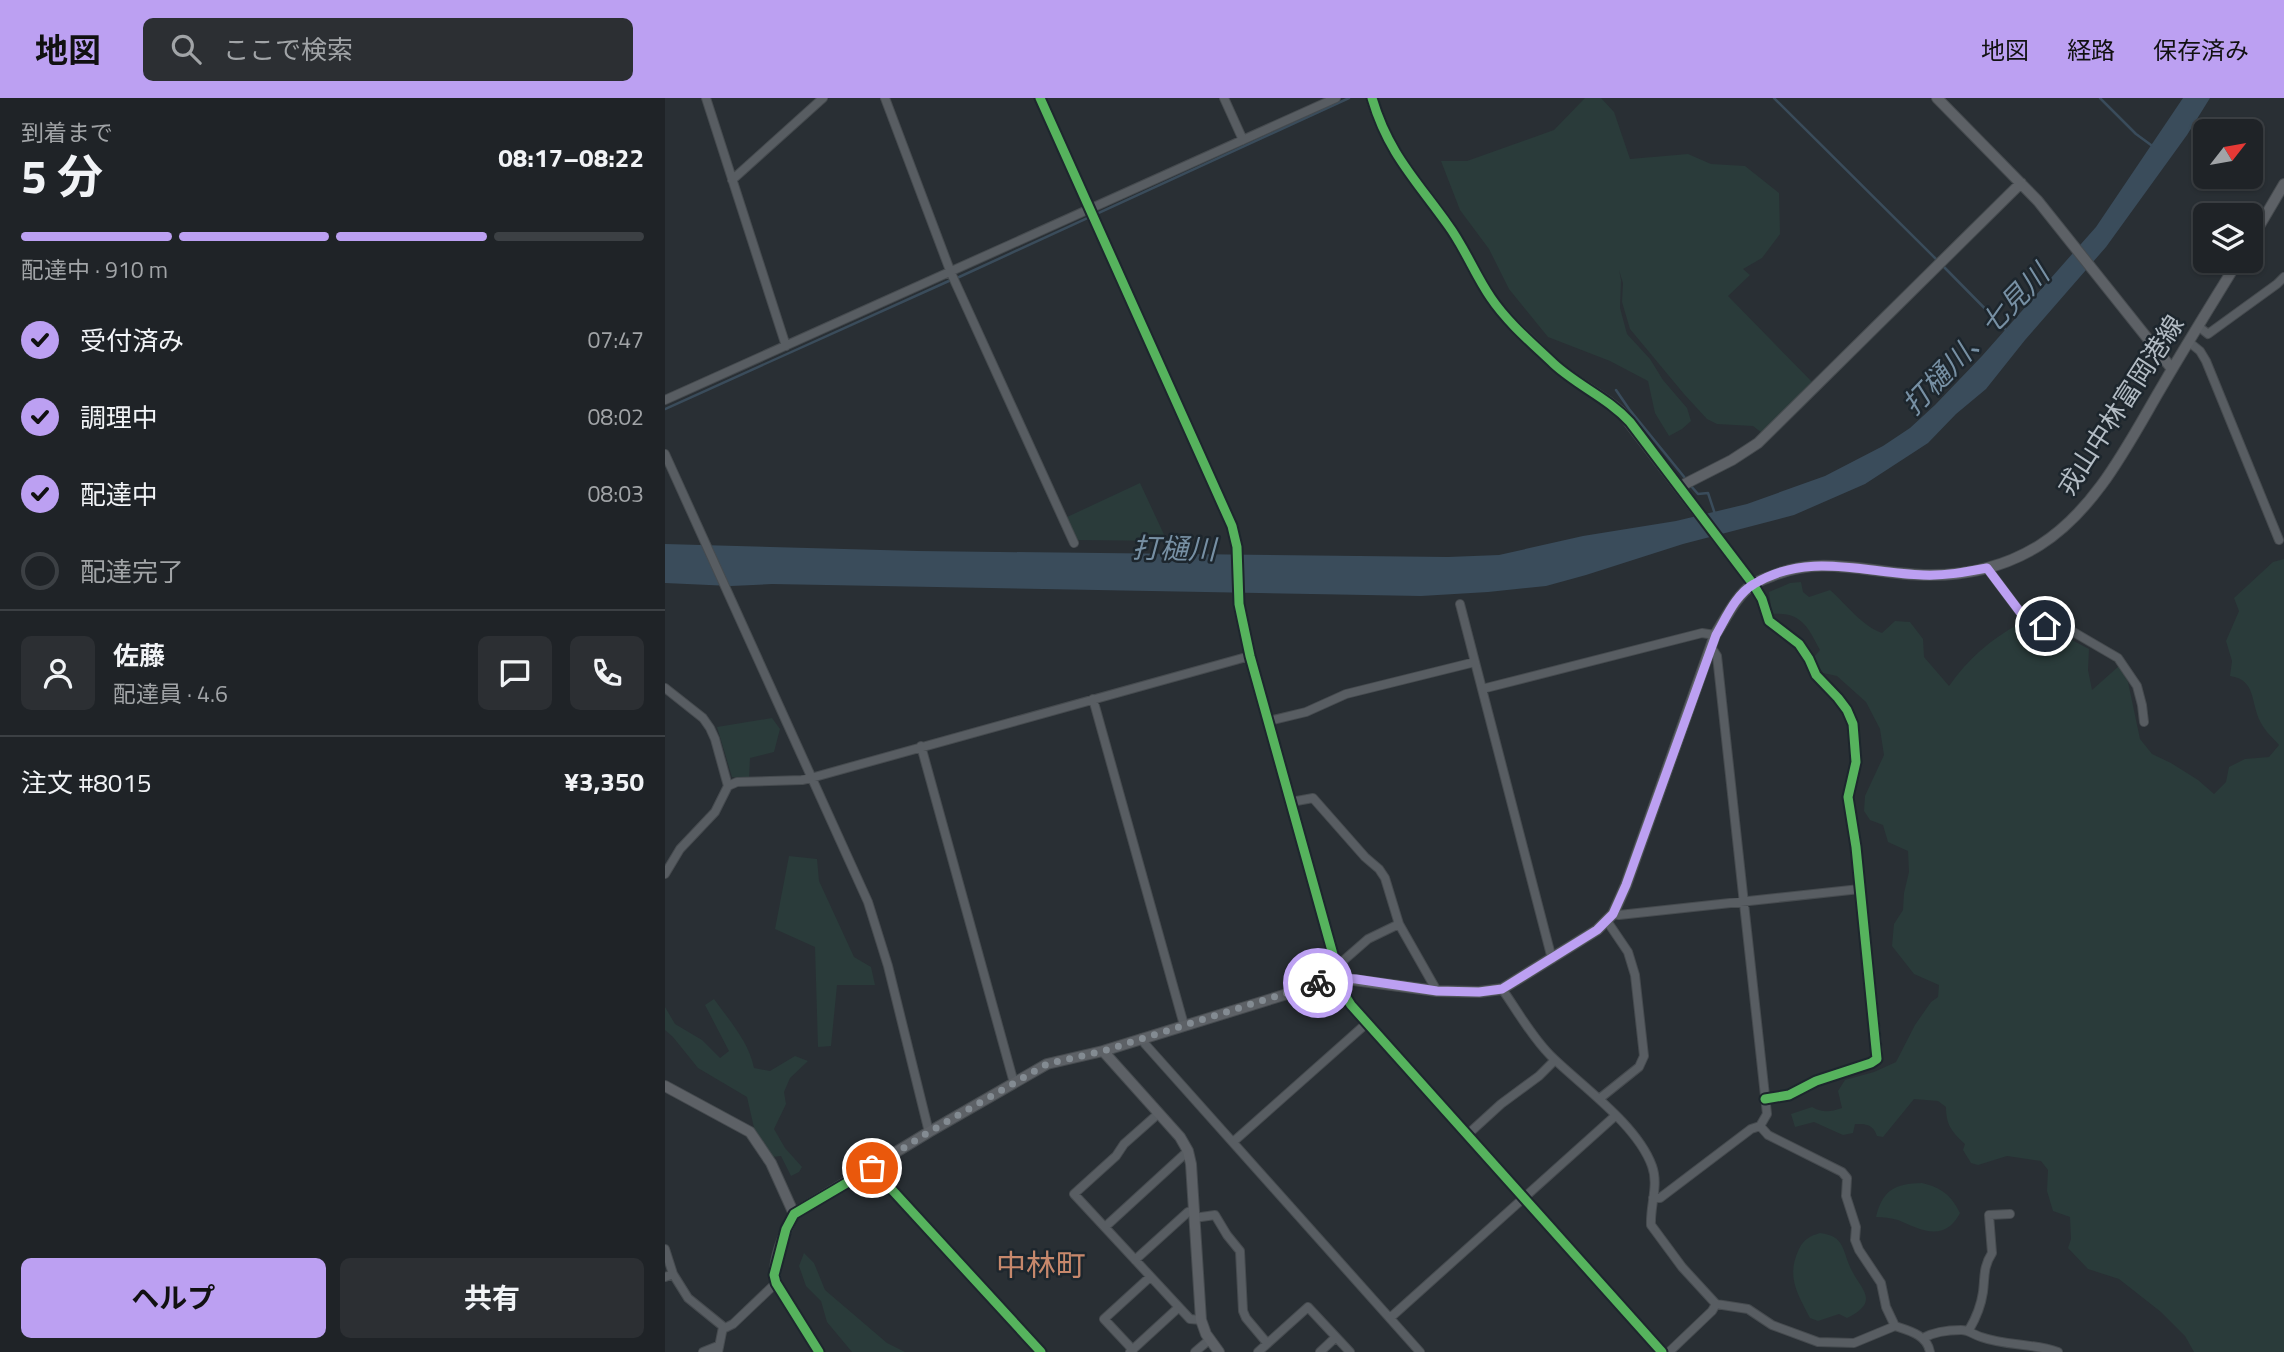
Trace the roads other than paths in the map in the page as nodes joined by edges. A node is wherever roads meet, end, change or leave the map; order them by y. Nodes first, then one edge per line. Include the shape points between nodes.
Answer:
1 (706, 98) edge
2 (823, 98) edge
3 (885, 98) edge
4 (1040, 98) edge
5 (1224, 98) edge
6 (1336, 98) edge
7 (1371, 98) edge
8 (1937, 98) edge
9 (1243, 140) junction
10 (732, 180) junction
11 (2021, 183) junction
12 (2283, 189) edge
13 (1090, 210) junction
14 (2263, 221) edge
15 (951, 273) junction
16 (2231, 273) edge
17 (2284, 277) edge
18 (2198, 326) junction
19 (2189, 342) junction
20 (786, 346) junction
21 (2172, 369) junction
22 (665, 400) edge
23 (665, 454) edge
24 (1679, 487) junction
25 (2279, 540) dead end
26 (1074, 543) dead end
27 (1987, 568) junction
28 (1753, 584) junction
29 (1460, 604) dead end
30 (1716, 635) junction
31 (1711, 647) junction
32 (1250, 656) junction
33 (1475, 663) junction
34 (665, 688) edge
35 (1482, 689) junction
36 (1093, 699) junction
37 (1269, 721) junction
38 (2144, 722) dead end
39 (921, 746) junction
40 (811, 778) junction
41 (728, 786) junction
42 (1291, 802) junction
43 (665, 874) edge
44 (1860, 889) junction
45 (1743, 902) junction
46 (1610, 918) junction
47 (1399, 924) junction
48 (1552, 959) junction
49 (1337, 972) junction
50 (1502, 989) junction
51 (1437, 991) junction
52 (1367, 1023) junction
53 (1184, 1025) junction
54 (1142, 1038) junction
55 (1103, 1051) junction
56 (1555, 1060) junction
57 (1014, 1083) junction
58 (665, 1086) edge
59 (1599, 1098) junction
60 (1766, 1099) junction
61 (1159, 1113) junction
62 (1615, 1116) junction
63 (1760, 1126) junction
64 (929, 1132) junction
65 (1467, 1135) junction
66 (1233, 1142) junction
67 (1188, 1151) junction
68 (872, 1168) junction
69 (1524, 1198) junction
70 (1653, 1198) junction
71 (795, 1214) junction
72 (1194, 1214) junction
73 (2010, 1214) dead end
74 (1105, 1227) junction
75 (665, 1249) edge
76 (1135, 1260) junction
77 (669, 1276) edge
78 (1150, 1277) junction
79 (776, 1283) junction
80 (1716, 1304) junction
81 (1178, 1308) junction
82 (1390, 1318) junction
83 (1201, 1320) junction
84 (1895, 1325) junction
85 (723, 1327) junction
86 (1969, 1331) junction
87 (1336, 1337) junction
88 (1923, 1338) junction
89 (1209, 1340) junction
90 (1267, 1343) junction
91 (718, 1349) edge
92 (1132, 1351) edge
93 (703, 1352) edge
94 (819, 1352) edge
95 (1041, 1352) edge
96 (1195, 1352) edge
97 (1219, 1352) edge
98 (1258, 1352) edge
99 (1320, 1352) edge
100 (1350, 1352) edge
101 (1420, 1352) edge
102 (1662, 1352) edge
103 (1669, 1352) edge
104 (1930, 1352) edge
105 (2058, 1352) edge

1 - 10 street
2 - 10 street
3 - 15 street
4 - 13 street
5 - 9 street
6 - 9 street
7 - 24 main road via 1399,160 1506,317 1568,376 1621,412
8 - 11 main road
9 - 13 street
10 - 20 street
11 - 21 main road
11 - 24 main road via 1758,443
12 - 14 main road
13 - 15 street
13 - 32 street via 1232,526
15 - 20 street
15 - 26 street
16 - 18 main road, 戎山中林富岡港線
17 - 18 street via 2215,331 2208,334
18 - 19 main road, 戎山中林富岡港線
19 - 21 main road, 戎山中林富岡港線
19 - 25 street via 2206,361
20 - 22 street
21 - 27 main road, 戎山中林富岡港線 via 2082,509 2039,545
23 - 40 street
24 - 28 main road
27 - 28 main road, 戎山中林富岡港線 via 1923,575 1804,566
27 - 38 street via 2031,622 2070,630 2118,657 2137,686
28 - 30 main road, 戎山中林富岡港線
28 - 44 street via 1769,621 1799,644 1853,724 1856,762 1848,797
29 - 33 street
30 - 31 main road, 戎山中林富岡港線
30 - 35 street via 1702,634
31 - 45 street via 1717,656
31 - 46 main road, 戎山中林富岡港線
32 - 36 street
32 - 37 street
33 - 35 street
33 - 37 street via 1346,694 1306,712
34 - 41 street via 710,728
35 - 48 street
36 - 39 street
36 - 53 street
37 - 42 street
39 - 40 street
39 - 57 street
40 - 41 street
40 - 64 street via 851,861 881,940
41 - 43 street via 715,813 680,849
42 - 47 street via 1313,798 1379,869
42 - 49 street
44 - 45 street
44 - 60 street via 1877,1059 1789,1095
45 - 46 street
45 - 60 street
46 - 48 main road, 戎山中林富岡港線
46 - 59 street via 1635,975 1644,1056 1639,1067
47 - 49 street via 1368,939
47 - 51 street
48 - 50 main road, 戎山中林富岡港線
49 - 51 main road, 戎山中林富岡港線
49 - 52 street via 1351,1005
49 - 53 main road, 戎山中林富岡港線
50 - 51 main road, 戎山中林富岡港線
50 - 56 street
52 - 65 street
52 - 66 street
53 - 54 main road, 戎山中林富岡港線
54 - 55 main road, 戎山中林富岡港線
54 - 66 street
55 - 57 main road, 戎山中林富岡港線 via 1059,1060
55 - 61 main road
56 - 59 street
56 - 65 street
57 - 64 main road, 戎山中林富岡港線
58 - 71 main road via 750,1132
59 - 62 street
60 - 63 street via 1767,1114
61 - 67 main road
61 - 74 street via 1075,1195
62 - 69 street
62 - 70 street via 1652,1166
63 - 70 street via 1660,1198
63 - 84 street via 1768,1135 1847,1178 1855,1240 1881,1283
64 - 68 main road, 戎山中林富岡港線
65 - 69 street
66 - 82 street
67 - 72 main road
67 - 74 street
68 - 71 main road, 戎山中林富岡港線
68 - 95 main road
69 - 82 street
69 - 102 street
70 - 80 street via 1651,1225 1655,1233
71 - 79 main road via 778,1255
72 - 76 street via 1188,1212
72 - 83 main road
72 - 90 street via 1215,1215 1239,1248 1243,1311
73 - 86 street via 1989,1215 1992,1253
74 - 76 street
75 - 77 street
76 - 78 street
77 - 85 street
78 - 81 street
78 - 92 street via 1104,1319
79 - 85 street via 733,1324
79 - 94 main road
80 - 84 street via 1748,1309 1772,1325 1818,1342 1854,1343
80 - 103 street
81 - 83 street via 1190,1320
81 - 92 street
82 - 101 street
83 - 89 main road
84 - 88 street
85 - 91 street
86 - 88 street
86 - 105 street via 1990,1340
87 - 90 street via 1308,1307
87 - 99 street
87 - 100 street
88 - 104 street
89 - 96 street
89 - 97 main road
90 - 98 street
91 - 93 street

